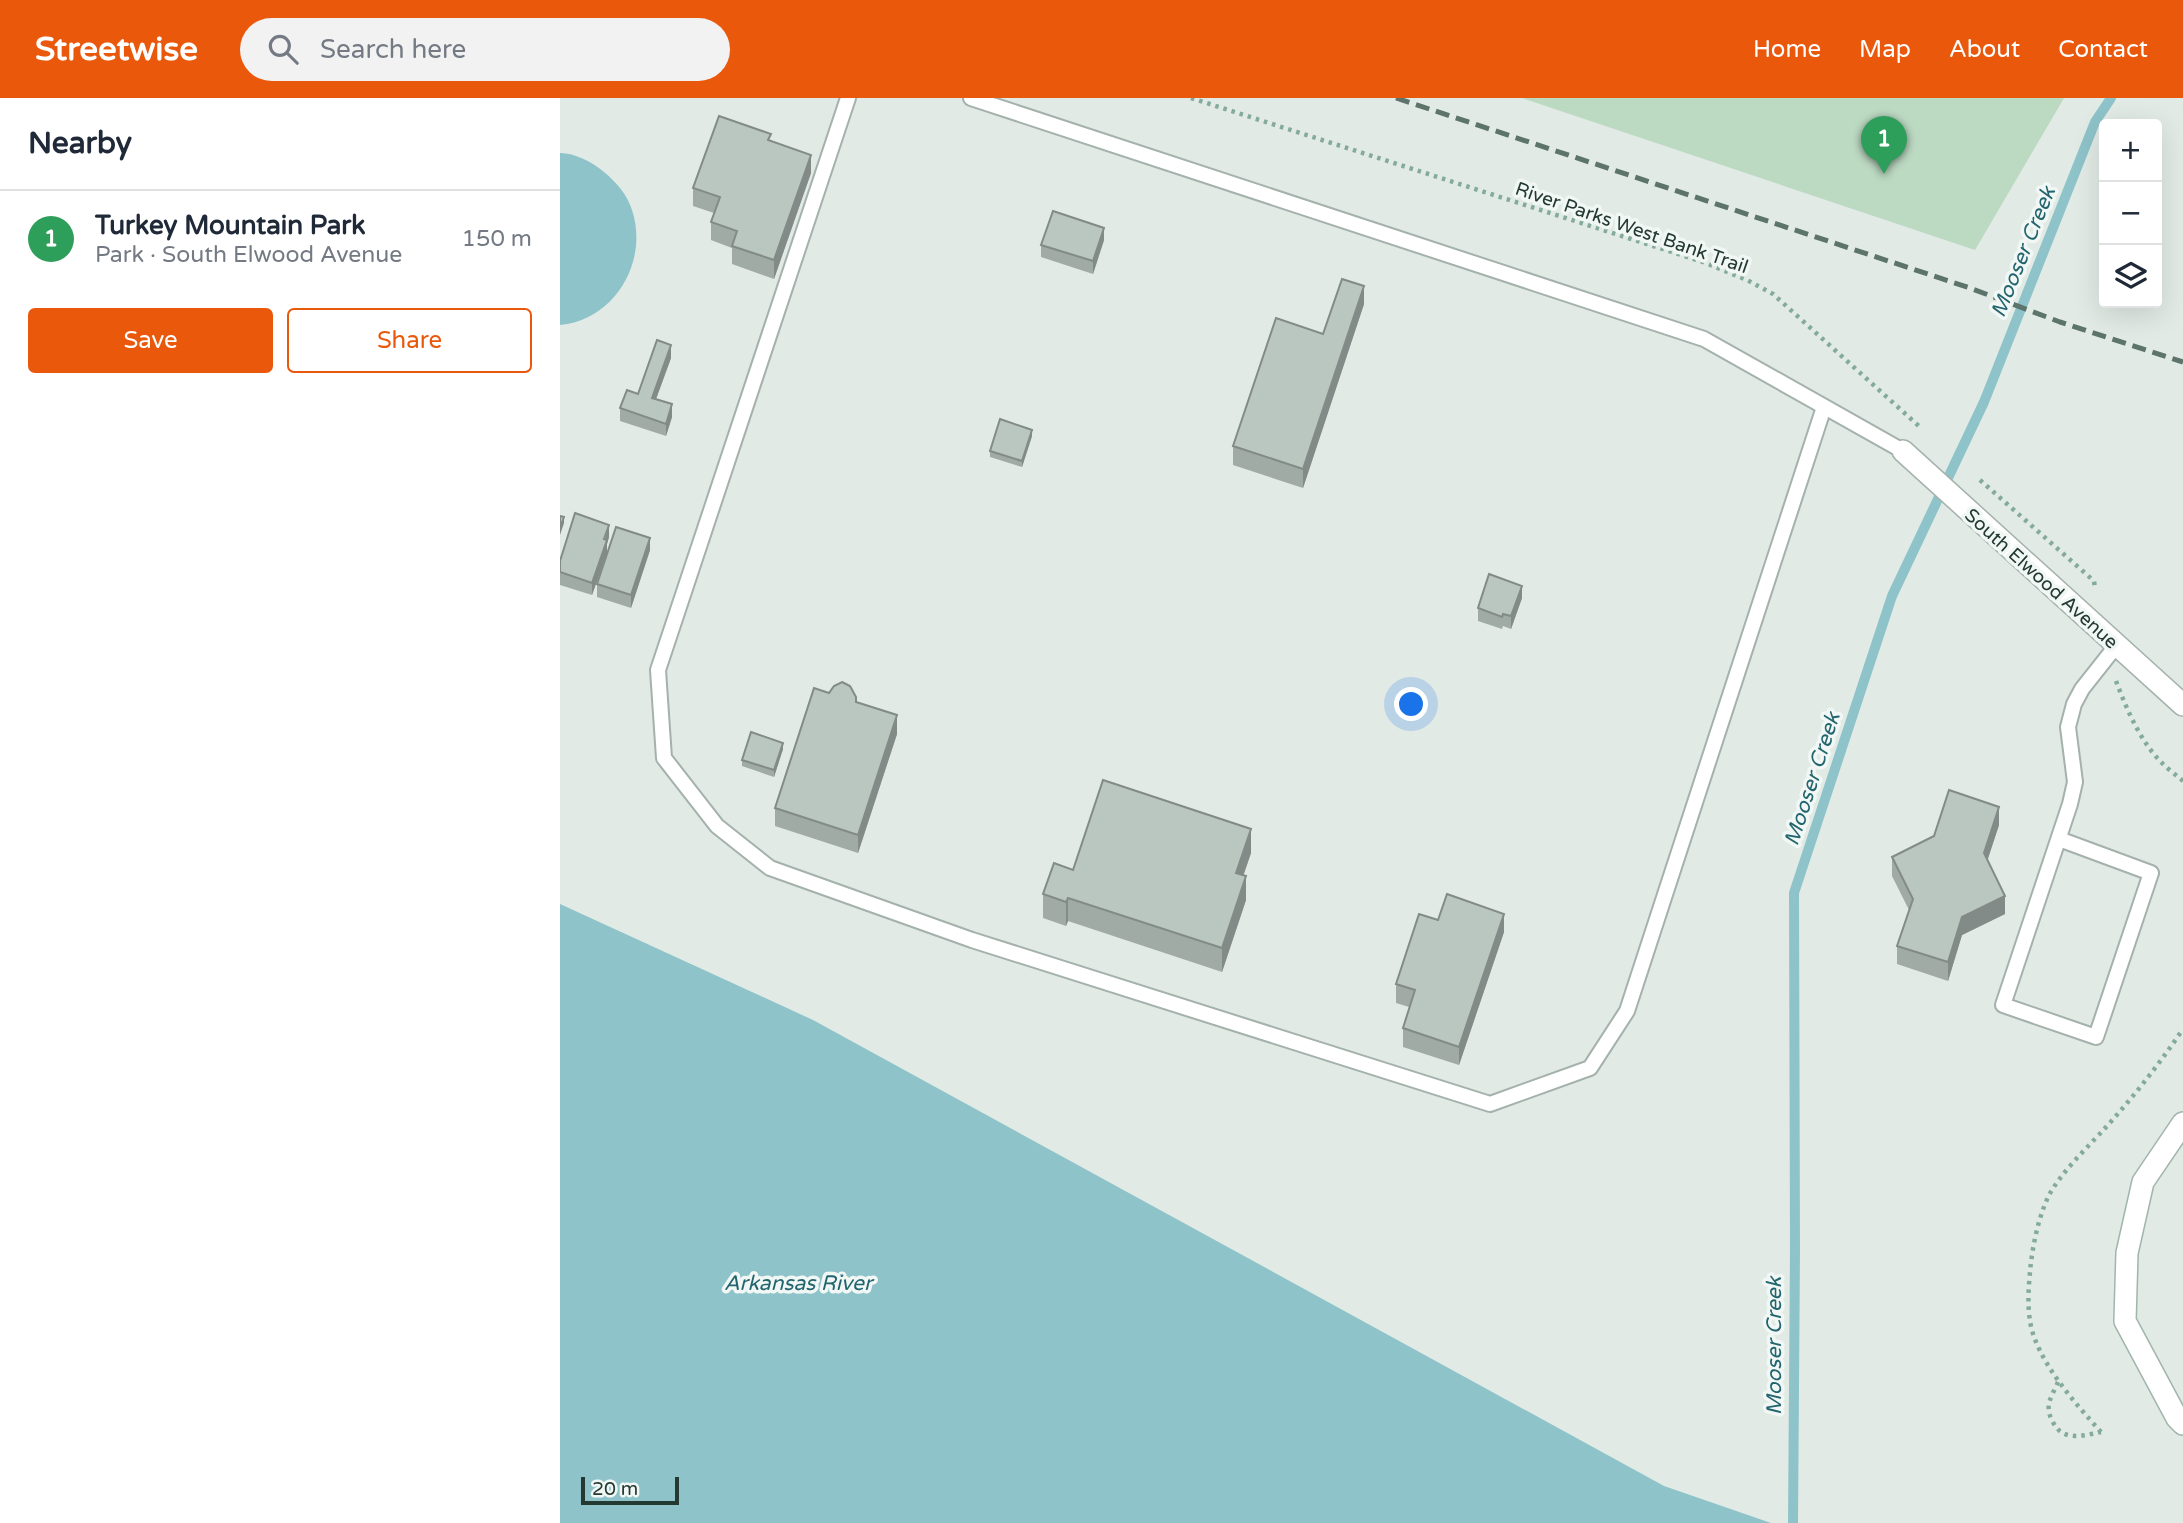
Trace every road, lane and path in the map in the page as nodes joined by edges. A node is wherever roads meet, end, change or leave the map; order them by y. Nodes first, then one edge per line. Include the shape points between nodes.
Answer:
1 (848, 98) edge
2 (971, 98) edge
3 (1191, 98) edge
4 (1824, 407) junction
5 (1923, 430) dead end
6 (1903, 451) joint
7 (1973, 474) dead end
8 (2094, 581) dead end
9 (2112, 652) junction
10 (2183, 705) edge
11 (2183, 781) edge
12 (2059, 839) junction
13 (2183, 1029) edge
14 (2183, 1123) edge
15 (2058, 1381) junction
16 (2183, 1424) edge

1 - 4 lane via 658,670 664,758 717,826 770,867 972,940 1410,1079 1490,1104 1590,1068 1627,1011
2 - 4 lane via 1704,339
3 - 5 path, River Parks West Bank Trail via 1747,280 1773,294
4 - 6 lane
6 - 9 street, South Elwood Avenue via 2067,601
7 - 8 path
9 - 10 street, South Elwood Avenue
9 - 11 path via 2126,709 2161,762
9 - 12 lane via 2074,705 2068,727 2075,782
12 - 12 lane via 2151,873 2095,1037 2003,1005
13 - 15 path via 2161,1062 2050,1194 2039,1223 2028,1282 2030,1322
14 - 16 street via 2143,1182 2127,1253 2124,1321
15 - 15 path via 2074,1402 2101,1432 2077,1437 2059,1431 2049,1414

